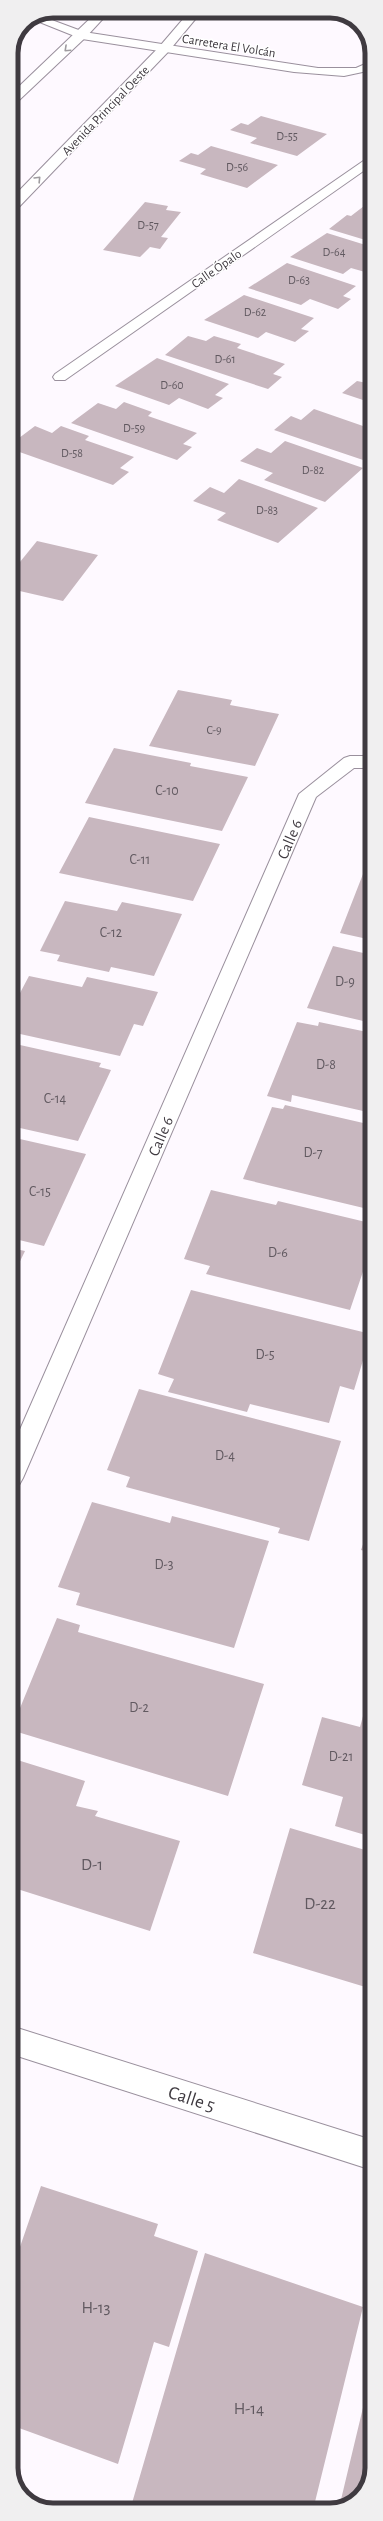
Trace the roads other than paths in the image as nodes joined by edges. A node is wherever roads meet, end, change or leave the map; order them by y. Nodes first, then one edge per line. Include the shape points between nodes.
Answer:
1 (98, 18) edge
2 (190, 18) edge
3 (42, 20) edge
4 (82, 35) junction
5 (164, 49) junction
6 (365, 67) edge
7 (18, 94) edge
8 (365, 163) edge
9 (18, 200) edge
10 (60, 377) dead end
11 (365, 762) edge
12 (18, 1462) edge
13 (18, 2042) edge
14 (365, 2154) edge

1 - 4 street
2 - 5 street, Avenida Principal Oeste
3 - 4 street, Carretera El Volcán
4 - 5 street, Carretera El Volcán
4 -> 7 street
5 - 6 street, Carretera El Volcán via 320,72
9 -> 5 street, Avenida Principal Oeste
8 - 10 street, Calle Ópalo
11 - 12 street, Calle 6 via 350,762 308,794
13 - 14 street, Calle 5

